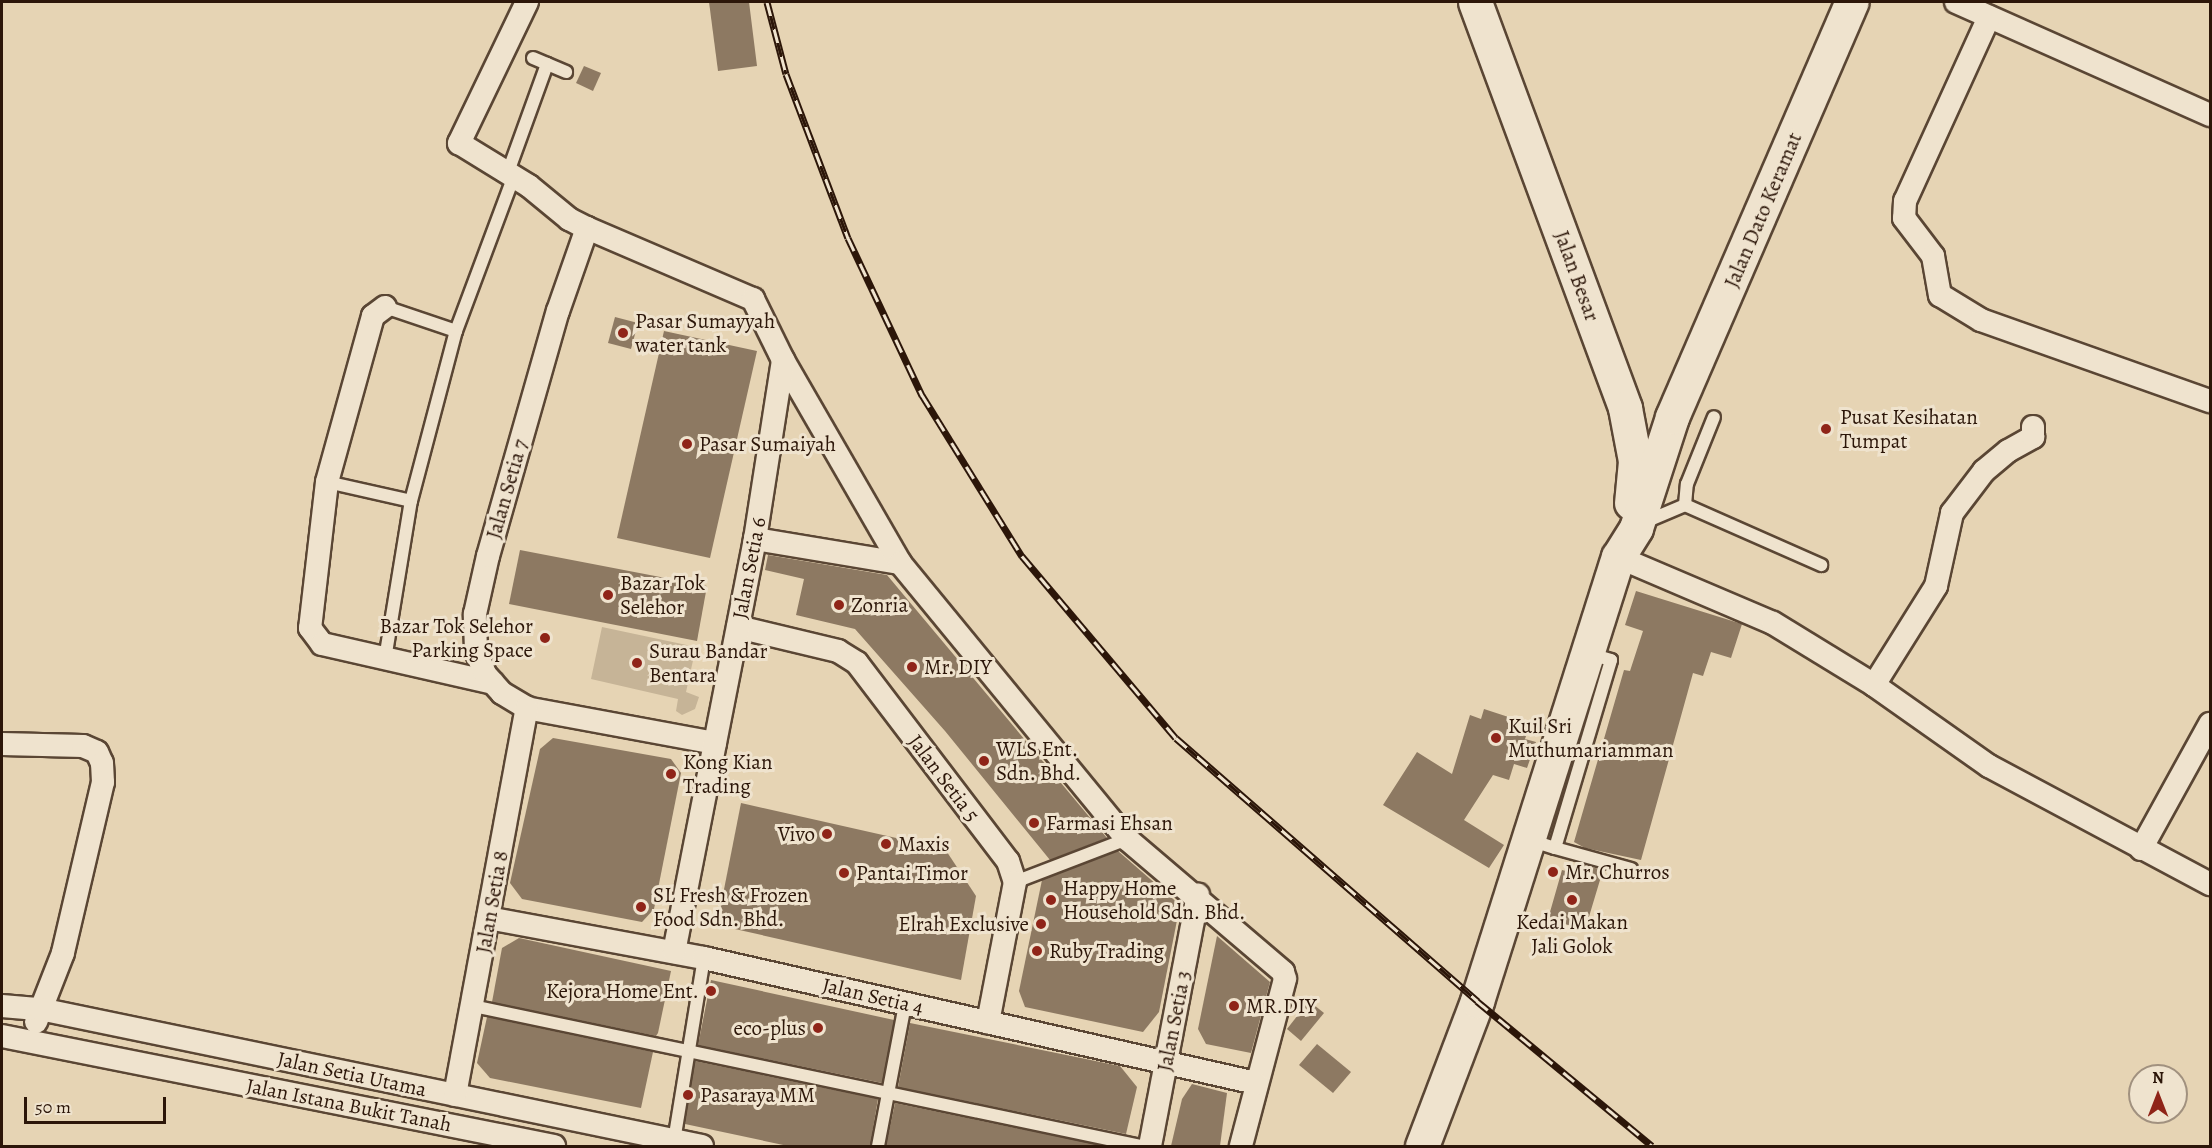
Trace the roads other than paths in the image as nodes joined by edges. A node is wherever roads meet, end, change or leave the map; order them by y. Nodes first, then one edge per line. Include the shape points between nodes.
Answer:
1 (526, 2) edge
2 (1475, 2) edge
3 (1852, 2) edge
4 (1956, 2) edge
5 (1989, 17) junction
6 (533, 58) dead end
7 (547, 64) junction
8 (566, 72) dead end
9 (2211, 115) edge
10 (511, 174) junction
11 (587, 228) junction
12 (385, 307) joint
13 (456, 331) junction
14 (783, 360) junction
15 (2211, 401) edge
16 (1625, 408) junction
17 (1672, 417) junction
18 (1714, 417) dead end
19 (2033, 427) dead end
20 (327, 482) junction
21 (411, 501) junction
22 (1685, 505) junction
23 (1636, 528) junction
24 (755, 538) junction
25 (1618, 557) junction
26 (900, 563) junction
27 (1821, 565) dead end
28 (738, 627) junction
29 (385, 659) junction
30 (493, 683) junction
31 (1874, 686) junction
32 (528, 708) junction
33 (2211, 724) edge
34 (715, 743) junction
35 (2, 744) edge
36 (1127, 839) junction
37 (1542, 844) junction
38 (2141, 849) junction
39 (1630, 869) dead end
40 (1015, 882) junction
41 (2211, 884) edge
42 (1198, 896) junction
43 (488, 918) junction
44 (674, 952) junction
45 (704, 958) junction
46 (905, 1004) junction
47 (2, 1006) edge
48 (473, 1006) junction
49 (40, 1009) junction
50 (988, 1022) junction
51 (2, 1036) edge
52 (30, 1041) junction
53 (689, 1051) junction
54 (1166, 1063) junction
55 (1256, 1083) junction
56 (889, 1092) junction
57 (455, 1095) junction
58 (674, 1141) junction
59 (554, 1146) edge
60 (702, 1146) edge
61 (878, 1146) edge
62 (1141, 1146) edge
63 (1150, 1146) edge
64 (1241, 1146) edge
65 (1422, 1146) edge

1 - 10 street via 459,139 464,150
2 - 16 street, Jalan Besar
3 - 17 street, Jalan Dato Keramat
4 - 5 street
5 - 9 street
5 - 15 street via 1905,201 1904,218 1933,256 1940,295 1981,320
6 - 7 lane
7 - 8 lane
7 - 10 lane
10 - 11 street
10 - 13 lane
11 - 14 street via 740,290 760,310
11 - 30 street, Jalan Setia 7 via 555,323 475,614 477,656
12 - 13 lane
12 - 20 street via 373,316
13 - 21 lane
14 - 24 street, Jalan Setia 6
14 - 26 street
16 - 17 street via 1654,427 1663,427
16 - 25 street, Jalan Besar via 1635,461 1635,489
17 - 23 street, Jalan Dato Keramat
18 - 22 lane via 1687,484
19 - 31 street via 2032,437 1984,471 1952,513 1936,586
20 - 21 lane
20 - 29 street via 310,628 322,644
21 - 29 lane
22 - 23 lane via 1661,512
22 - 27 lane
23 - 25 street, Jalan Dato Keramat
24 - 26 street
24 - 28 street, Jalan Setia 6
25 - 31 street via 1773,623
25 - 37 street via 1586,652
26 - 36 street
28 - 34 street, Jalan Setia 6
28 - 40 street, Jalan Setia 5 via 838,651 857,663 1008,861
29 - 30 street
30 - 32 street, Jalan Setia 7
31 - 38 street via 1989,766
32 - 34 street, Jalan Setia 7
32 - 43 street, Jalan Setia 8
33 - 38 street
34 - 44 street, Jalan Setia 6
35 - 49 street via 83,746 97,752 102,763 103,782 63,952
36 - 40 lane
36 - 42 street
37 - 39 lane
37 - 65 street
38 - 41 street
40 - 50 street
42 - 54 street, Jalan Setia 3
42 - 55 street via 1284,974
43 - 44 street, Jalan Setia 4
43 - 48 street, Jalan Setia 8
44 - 45 street, Jalan Setia 4
45 - 46 street, Jalan Setia 4
45 - 53 lane
46 - 50 street, Jalan Setia 4
46 - 56 lane
47 - 49 street, Jalan Setia Utama
48 - 53 lane
48 - 57 street, Jalan Setia 8
49 - 52 street
49 - 57 street, Jalan Setia Utama
50 - 54 street, Jalan Setia 4
51 - 52 street, Jalan Istana Bukit Tanah
52 - 59 street, Jalan Istana Bukit Tanah
53 - 56 lane
53 - 58 lane
54 - 55 street, Jalan Setia 4
54 - 63 street, Jalan Setia 3
55 - 64 street
56 - 61 lane
56 - 62 lane
57 - 58 street, Jalan Setia Utama
58 - 60 street, Jalan Setia Utama

